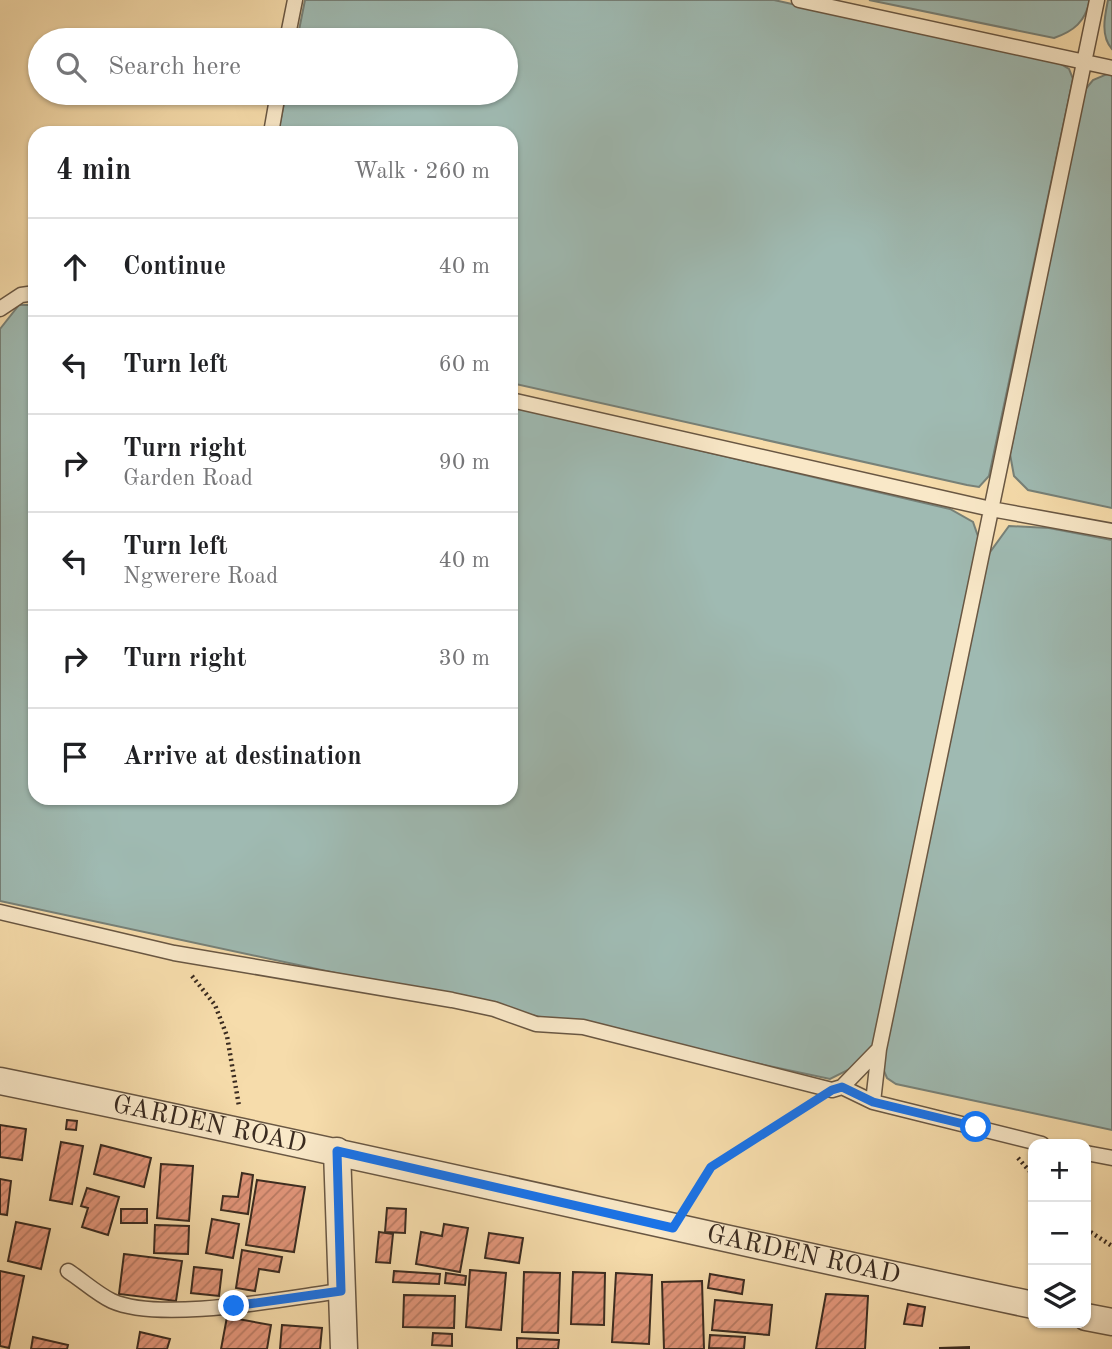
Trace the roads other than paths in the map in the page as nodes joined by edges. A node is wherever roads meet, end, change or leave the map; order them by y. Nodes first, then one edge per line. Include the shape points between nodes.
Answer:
1 (295, 0) edge
2 (799, 0) edge
3 (1097, 0) edge
4 (289, 28) edge
5 (1084, 63) junction
6 (1112, 68) edge
7 (276, 105) edge
8 (272, 126) edge
9 (28, 294) edge
10 (0, 309) edge
11 (518, 402) edge
12 (991, 509) junction
13 (1112, 531) edge
14 (0, 912) edge
15 (879, 1049) junction
16 (0, 1081) edge
17 (837, 1089) junction
18 (873, 1102) junction
19 (1028, 1141) edge
20 (337, 1151) junction
21 (1091, 1154) edge
22 (1112, 1158) edge
23 (68, 1271) dead end
24 (341, 1291) junction
25 (1028, 1304) edge
26 (1091, 1318) edge
27 (1112, 1322) edge
28 (344, 1349) edge

1 - 4 lane
2 - 5 lane
3 - 5 lane
5 - 6 lane
5 - 12 lane
7 - 8 lane
9 - 10 lane
11 - 12 lane
12 - 13 lane
12 - 15 lane
14 - 17 lane via 174,953 453,1000 536,1024 583,1027
15 - 17 lane
15 - 18 lane
16 - 20 street, GARDEN ROAD
17 - 18 lane
18 - 19 lane
20 - 24 street
20 - 25 street, GARDEN ROAD
21 - 22 lane
23 - 24 lane via 112,1301 141,1308 234,1306
24 - 28 street
26 - 27 street

